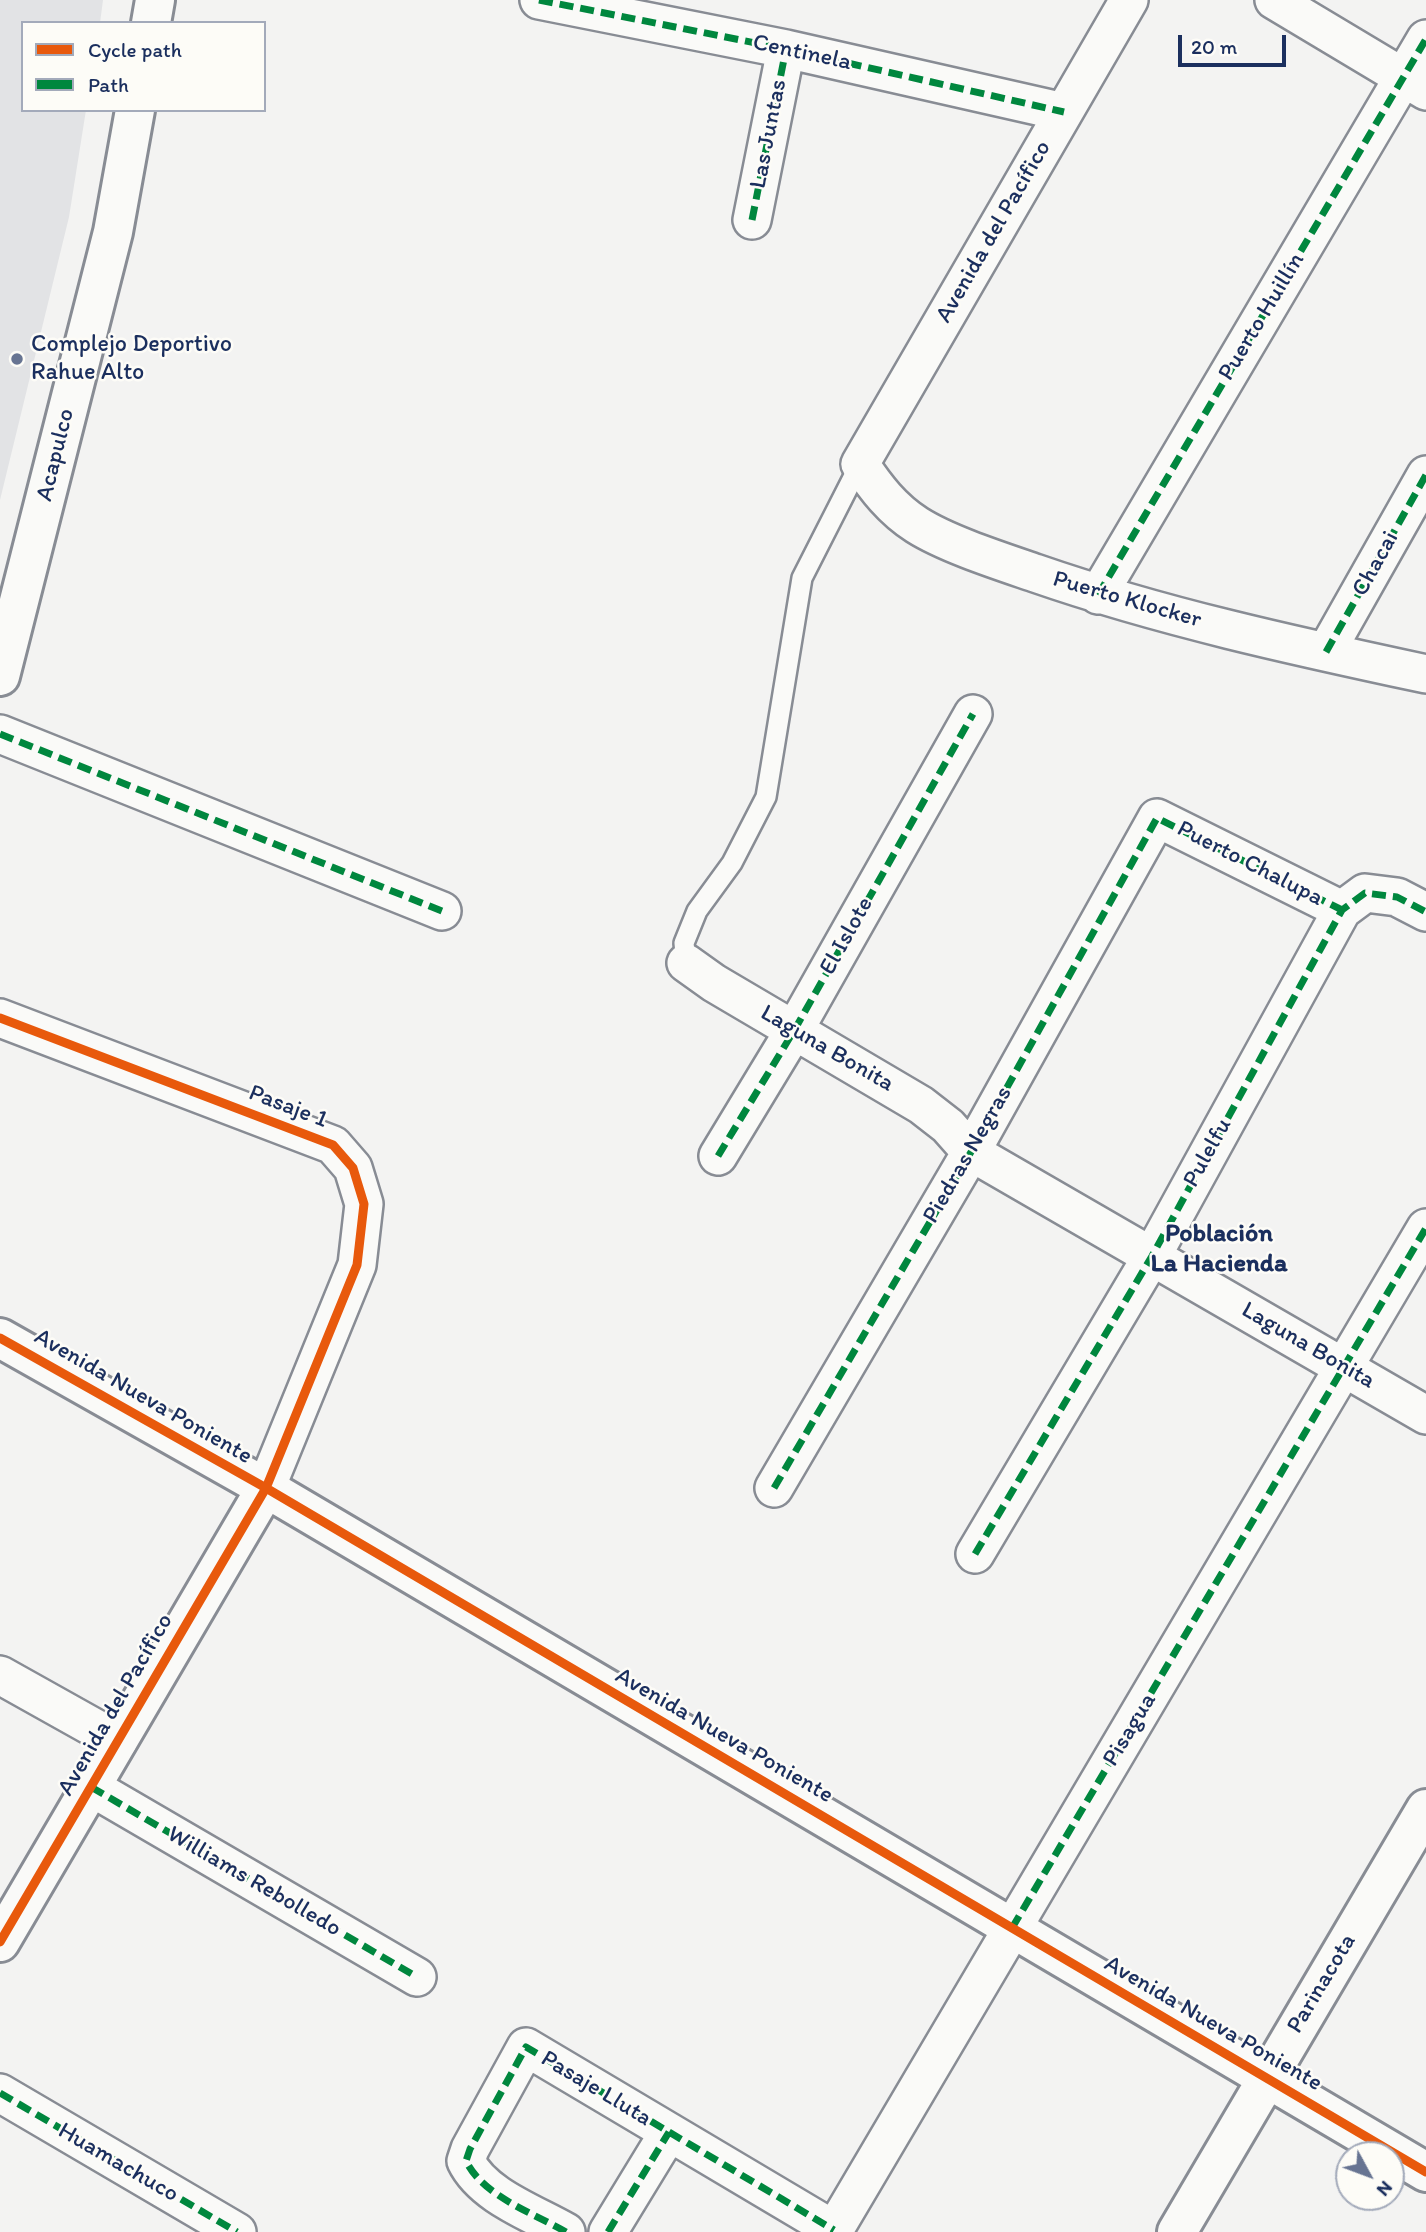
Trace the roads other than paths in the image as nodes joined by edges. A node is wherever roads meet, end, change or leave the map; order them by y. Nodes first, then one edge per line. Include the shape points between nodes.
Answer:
1 (155, 0) edge
2 (539, 0) edge
3 (1129, 0) edge
4 (1274, 0) edge
5 (151, 21) edge
6 (1426, 39) edge
7 (786, 48) junction
8 (1415, 84) edge
9 (135, 112) edge
10 (1064, 112) junction
11 (752, 220) dead end
12 (860, 464) junction
13 (1426, 475) edge
14 (1098, 595) junction
15 (1326, 652) junction
16 (1426, 674) edge
17 (0, 676) edge
18 (972, 714) dead end
19 (0, 734) edge
20 (1157, 818) joint
21 (1411, 905) edge
22 (1342, 910) junction
23 (442, 911) dead end
24 (686, 963) joint
25 (0, 1018) edge
26 (795, 1029) junction
27 (971, 1152) junction
28 (718, 1156) dead end
29 (1426, 1228) edge
30 (1152, 1256) junction
31 (0, 1338) edge
32 (1345, 1367) junction
33 (1426, 1415) edge
34 (266, 1488) junction
35 (774, 1488) dead end
36 (975, 1555) dead end
37 (0, 1675) edge
38 (118, 1741) junction
39 (90, 1787) junction
40 (1426, 1809) edge
41 (1012, 1928) junction
42 (0, 1942) edge
43 (417, 1977) dead end
44 (1267, 2078) junction
45 (0, 2093) edge
46 (669, 2132) junction
47 (1426, 2172) edge
48 (834, 2231) edge
49 (237, 2232) edge
50 (566, 2232) edge
51 (608, 2232) edge
52 (1177, 2232) edge

1 - 5 street
2 - 7 street, Centinela
3 - 10 street, Avenida del Pacífico
4 - 8 street
6 - 8 street, Puerto Huillín
7 - 10 street, Centinela
7 - 11 street, Las Juntas
8 - 14 street, Puerto Huillín
9 - 17 street, Acapulco via 113,232
10 - 12 street, Avenida del Pacífico
12 - 14 street, Puerto Klocker via 881,496 918,526 1004,563
12 - 24 lane, Laguna Bonita via 802,578 766,797 732,863 697,911 684,943
13 - 15 street, Chacai
14 - 15 street, Puerto Klocker
15 - 16 street, Puerto Klocker
18 - 26 street, El Islote
19 - 23 street
20 - 22 street, Puerto Chalupa
20 - 27 street, Piedras Negras
21 - 22 street via 1364,893
22 - 30 street, Pulelfu
24 - 26 street, Laguna Bonita
25 - 34 street, Pasaje 1 via 332,1145 353,1168 364,1205 356,1265
26 - 27 street, Laguna Bonita via 921,1105
26 - 28 street, El Islote
27 - 30 street, Laguna Bonita
27 - 35 street, Piedras Negras
29 - 32 street, Pisagua
30 - 32 street, Laguna Bonita
30 - 36 street, Pulelfu
31 - 34 street, Avenida Nueva Poniente
32 - 33 street, Laguna Bonita
32 - 41 street, Pisagua
34 - 38 street, Avenida del Pacífico
34 - 41 street, Avenida Nueva Poniente
37 - 38 street
38 - 39 street, Avenida del Pacífico
39 - 42 street, Avenida del Pacífico
39 - 43 street, Williams Rebolledo
40 - 44 street, Parinacota
41 - 44 street, Avenida Nueva Poniente
41 - 48 street, Pisagua
44 - 47 street, Avenida Nueva Poniente
44 - 52 street, Parinacota
45 - 49 street, Huamachuco
46 - 48 street, Pasaje Lluta
46 - 50 street, Pasaje Lluta via 526,2047 466,2161 485,2186
46 - 51 street, Pasaje Lluta

